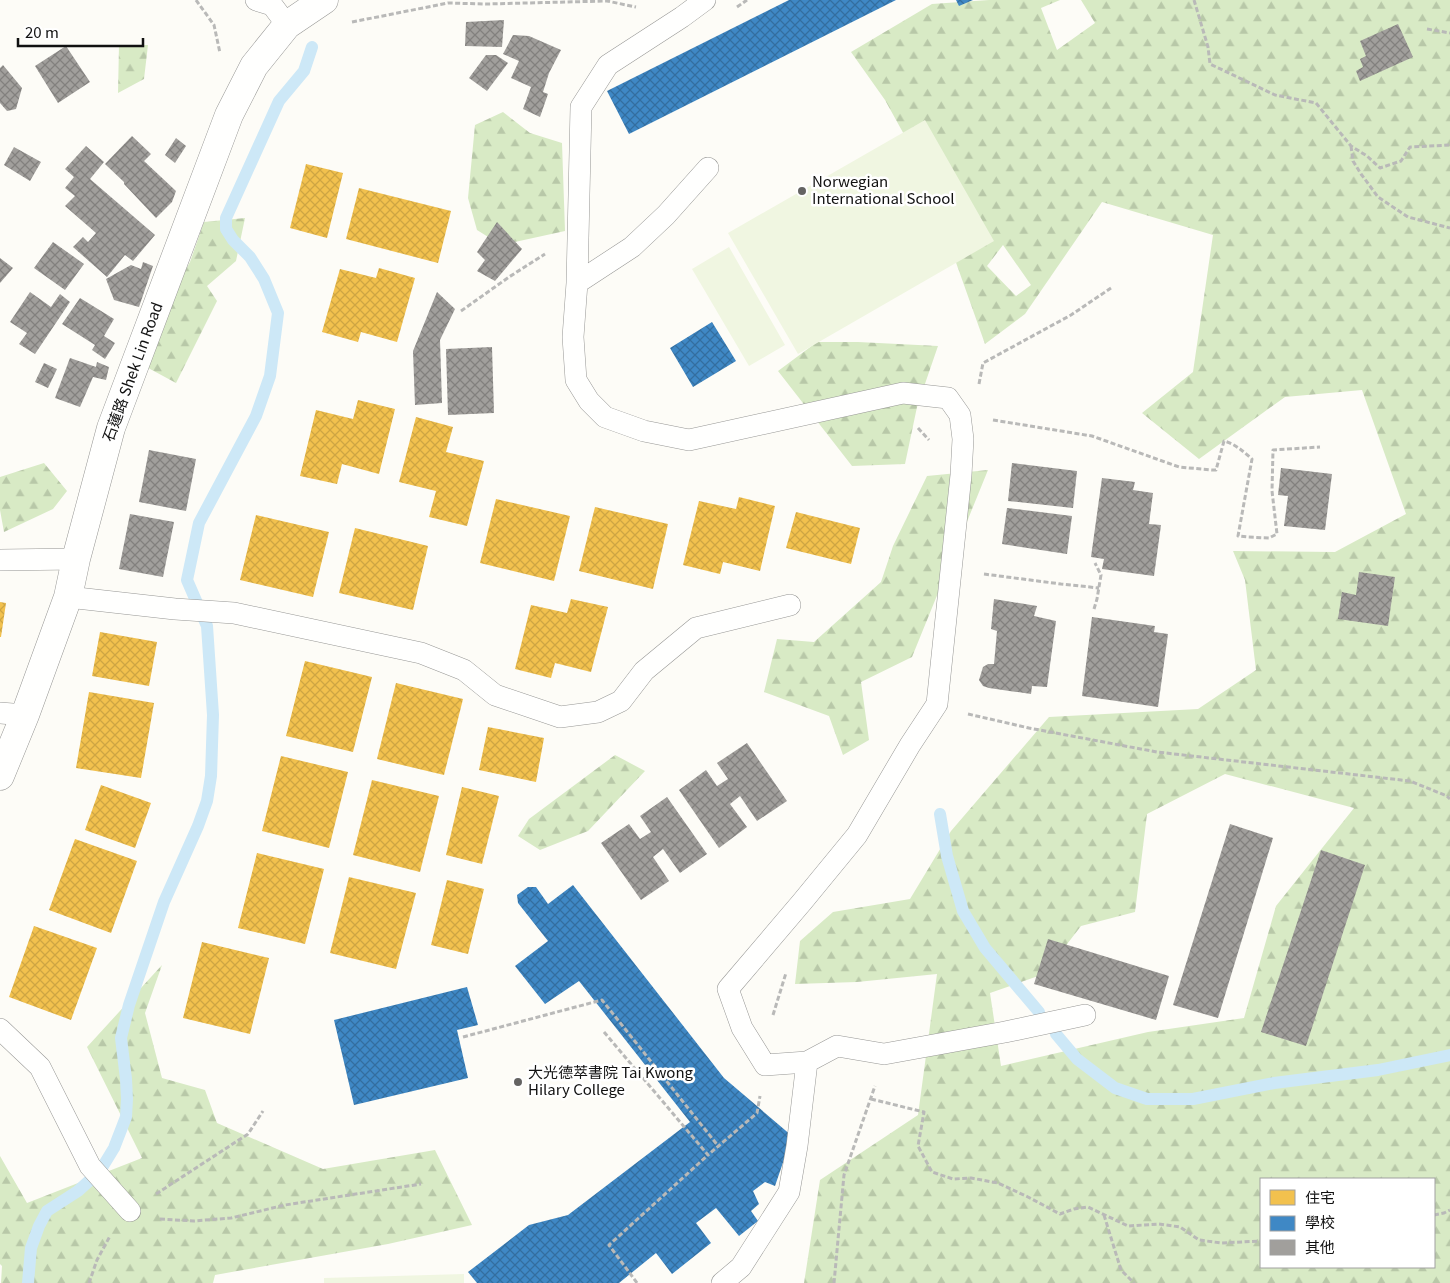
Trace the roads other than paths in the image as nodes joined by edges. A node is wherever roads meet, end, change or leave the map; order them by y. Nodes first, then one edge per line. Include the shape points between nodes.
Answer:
1 (324, 0) edge
2 (705, 0) edge
3 (272, 8) edge
4 (708, 168) dead end
5 (577, 283) junction
6 (76, 559) junction
7 (0, 560) edge
8 (68, 597) junction
9 (790, 605) dead end
10 (12, 714) edge
11 (0, 776) edge
12 (1085, 1015) dead end
13 (0, 1029) edge
14 (807, 1062) junction
15 (130, 1211) road end
16 (722, 1283) edge

1 - 3 street, 石蓮路 Shek Lin Road
2 - 5 lane via 608,65 581,107
3 - 6 street, 石蓮路 Shek Lin Road via 254,66 229,115 111,428
4 - 5 lane via 632,247
5 - 14 lane via 573,337 576,380 589,402 606,417 644,432 689,440 903,393 948,398 960,415 963,439 961,475 937,704 857,834 728,989 742,1028 765,1065
6 - 7 lane
6 - 8 street, 石蓮路 Shek Lin Road
8 - 9 lane via 234,613 420,653 464,670 495,695 560,717 598,712 621,701 644,671 696,628
8 - 10 street, 石蓮路 Shek Lin Road
10 - 11 street, 石蓮路 Shek Lin Road
12 - 14 lane via 884,1054 837,1046
13 - 15 lane via 40,1067 96,1173
14 - 16 lane via 789,1192 741,1267

